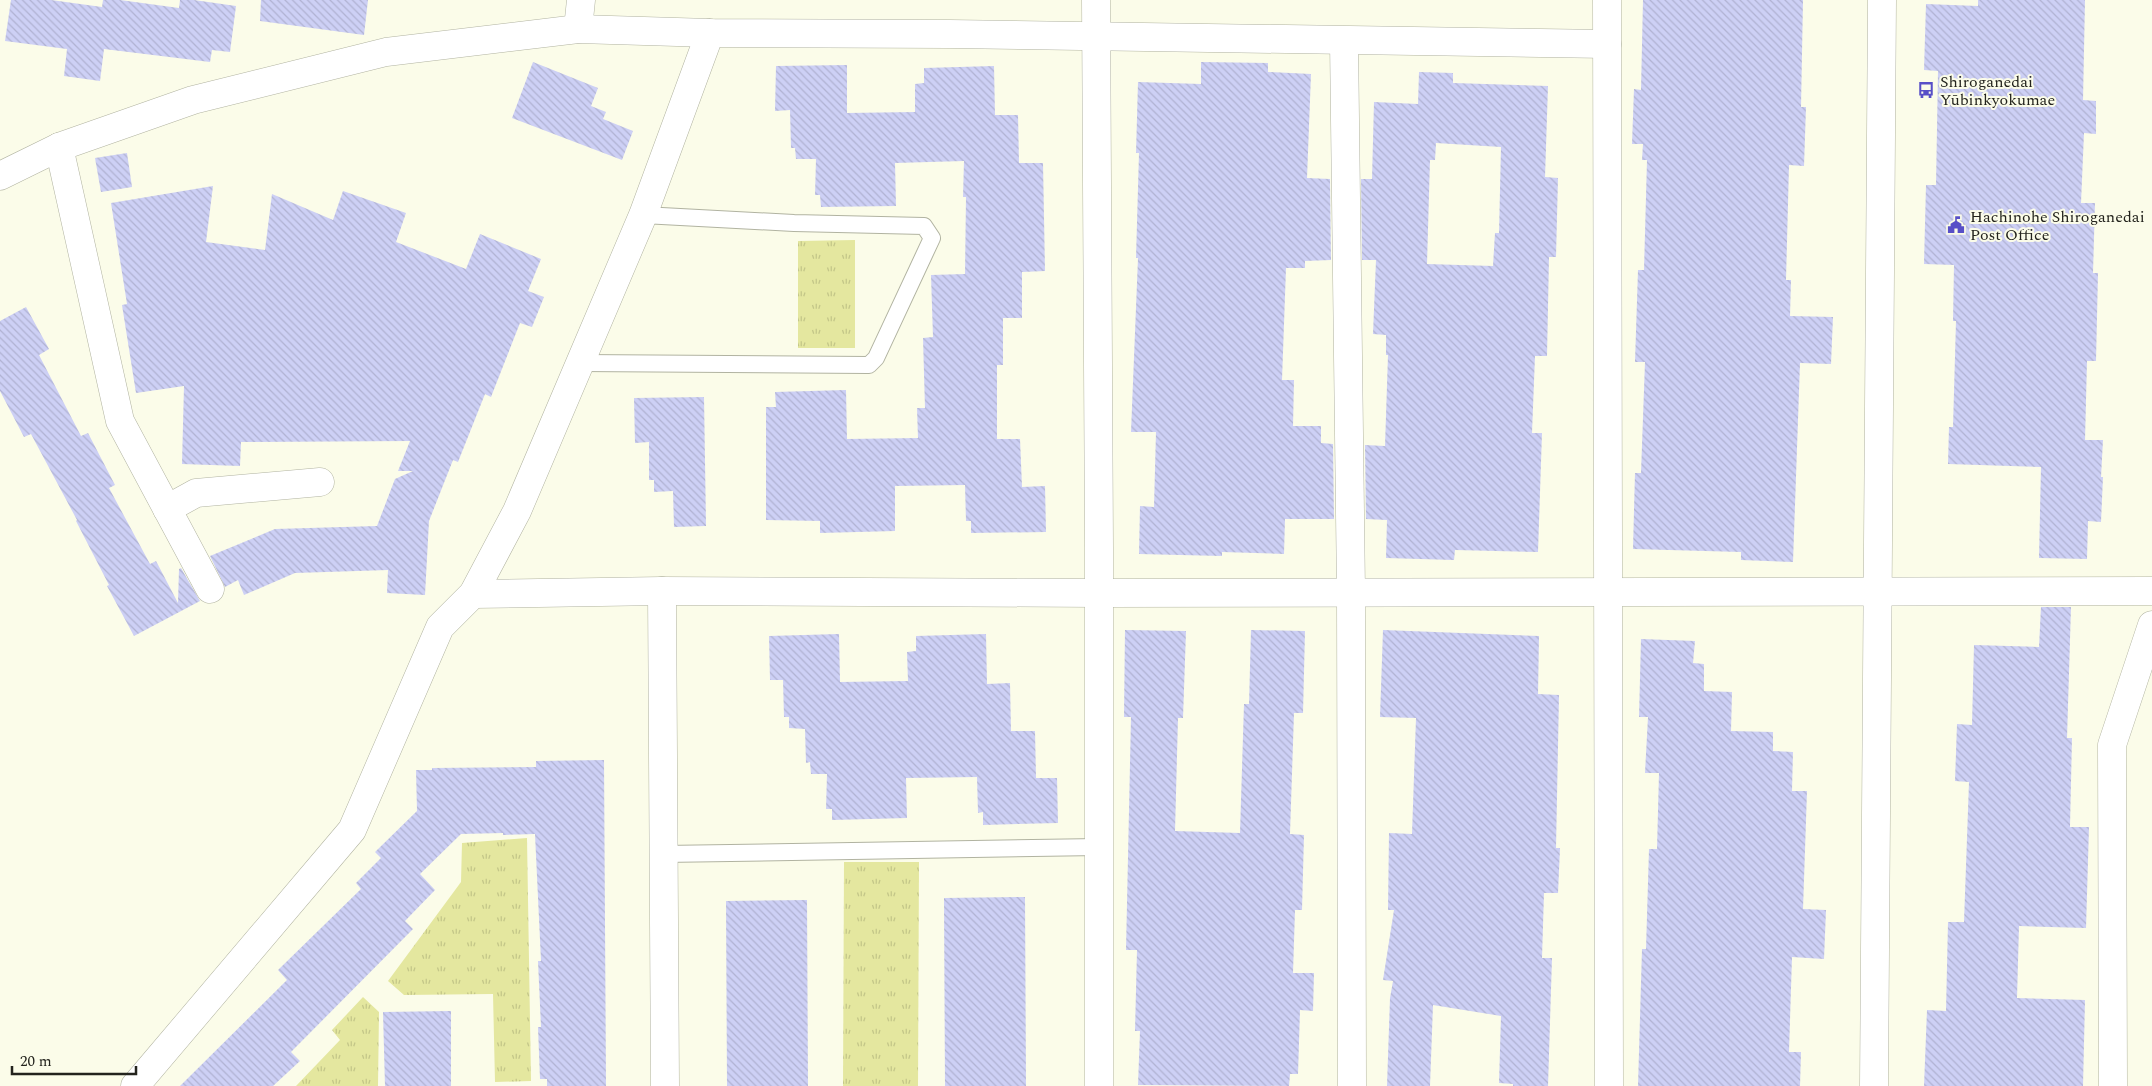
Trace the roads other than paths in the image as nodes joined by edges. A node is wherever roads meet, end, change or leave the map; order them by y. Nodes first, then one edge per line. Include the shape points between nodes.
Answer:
1 (581, 0) edge
2 (1096, 0) edge
3 (1608, 0) edge
4 (1882, 0) edge
5 (578, 29) junction
6 (710, 33) junction
7 (1096, 36) junction
8 (1344, 41) junction
9 (1607, 44) junction
10 (59, 147) junction
11 (0, 176) edge
12 (643, 215) junction
13 (580, 363) junction
14 (320, 482) dead end
15 (167, 509) junction
16 (210, 589) dead end
17 (662, 591) junction
18 (1350, 592) junction
19 (1608, 592) junction
20 (1879, 592) junction
21 (2152, 592) edge
22 (1100, 593) junction
23 (474, 594) junction
24 (2152, 625) edge
25 (1099, 847) junction
26 (663, 854) junction
27 (136, 1086) edge
28 (664, 1086) edge
29 (1098, 1086) edge
30 (1352, 1086) edge
31 (1609, 1086) edge
32 (1874, 1086) edge
33 (2113, 1086) edge

1 - 5 street
2 - 7 street
3 - 9 street
4 - 20 street
5 - 6 street
5 - 10 street via 386,52 193,100
6 - 7 street
6 - 12 street
7 - 8 street
7 - 22 street
8 - 9 street
8 - 18 street
9 - 19 street
10 - 11 street
10 - 15 street via 120,421
12 - 13 street
12 - 13 lane via 924,226 932,238 876,358 868,365
13 - 23 street via 517,510
14 - 15 street via 196,492
15 - 16 street
17 - 22 street
17 - 23 street
17 - 26 street
18 - 19 street
18 - 22 street
18 - 30 street
19 - 20 street
19 - 31 street
20 - 21 street
20 - 32 street
22 - 25 street
23 - 27 street via 440,627 352,830
24 - 33 street via 2112,745
25 - 26 lane
25 - 29 street
26 - 28 street

